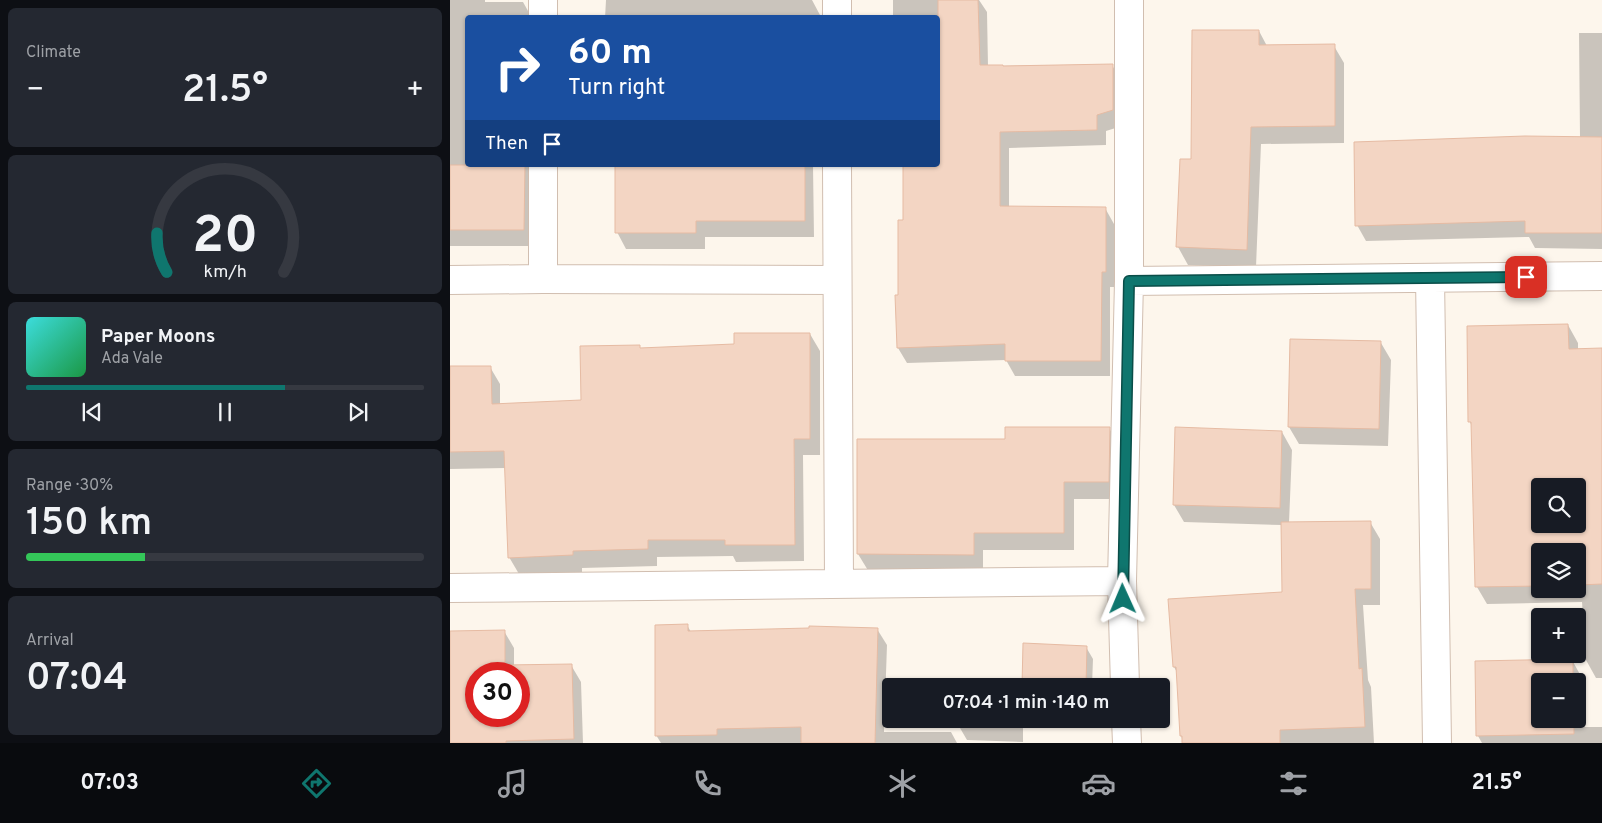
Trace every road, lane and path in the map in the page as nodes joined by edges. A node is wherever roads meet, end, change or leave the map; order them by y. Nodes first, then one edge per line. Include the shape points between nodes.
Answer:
1 (543, 0) edge
2 (837, 0) edge
3 (1129, 0) edge
4 (543, 15) edge
5 (837, 15) edge
6 (543, 167) edge
7 (837, 167) edge
8 (1602, 276) edge
9 (1430, 278) junction
10 (543, 279) junction
11 (450, 280) edge
12 (837, 280) junction
13 (1129, 281) junction
14 (1122, 581) junction
15 (839, 583) junction
16 (450, 588) edge
17 (1125, 678) edge
18 (1126, 728) edge
19 (1127, 743) edge
20 (1437, 743) edge

1 - 4 street
2 - 5 street
3 - 13 street
6 - 10 street
7 - 12 street
8 - 9 street
9 - 13 street
9 - 20 street
10 - 11 street
10 - 12 street
12 - 15 street
13 - 14 street
14 - 15 street
14 - 17 street
15 - 16 street
18 - 19 street

